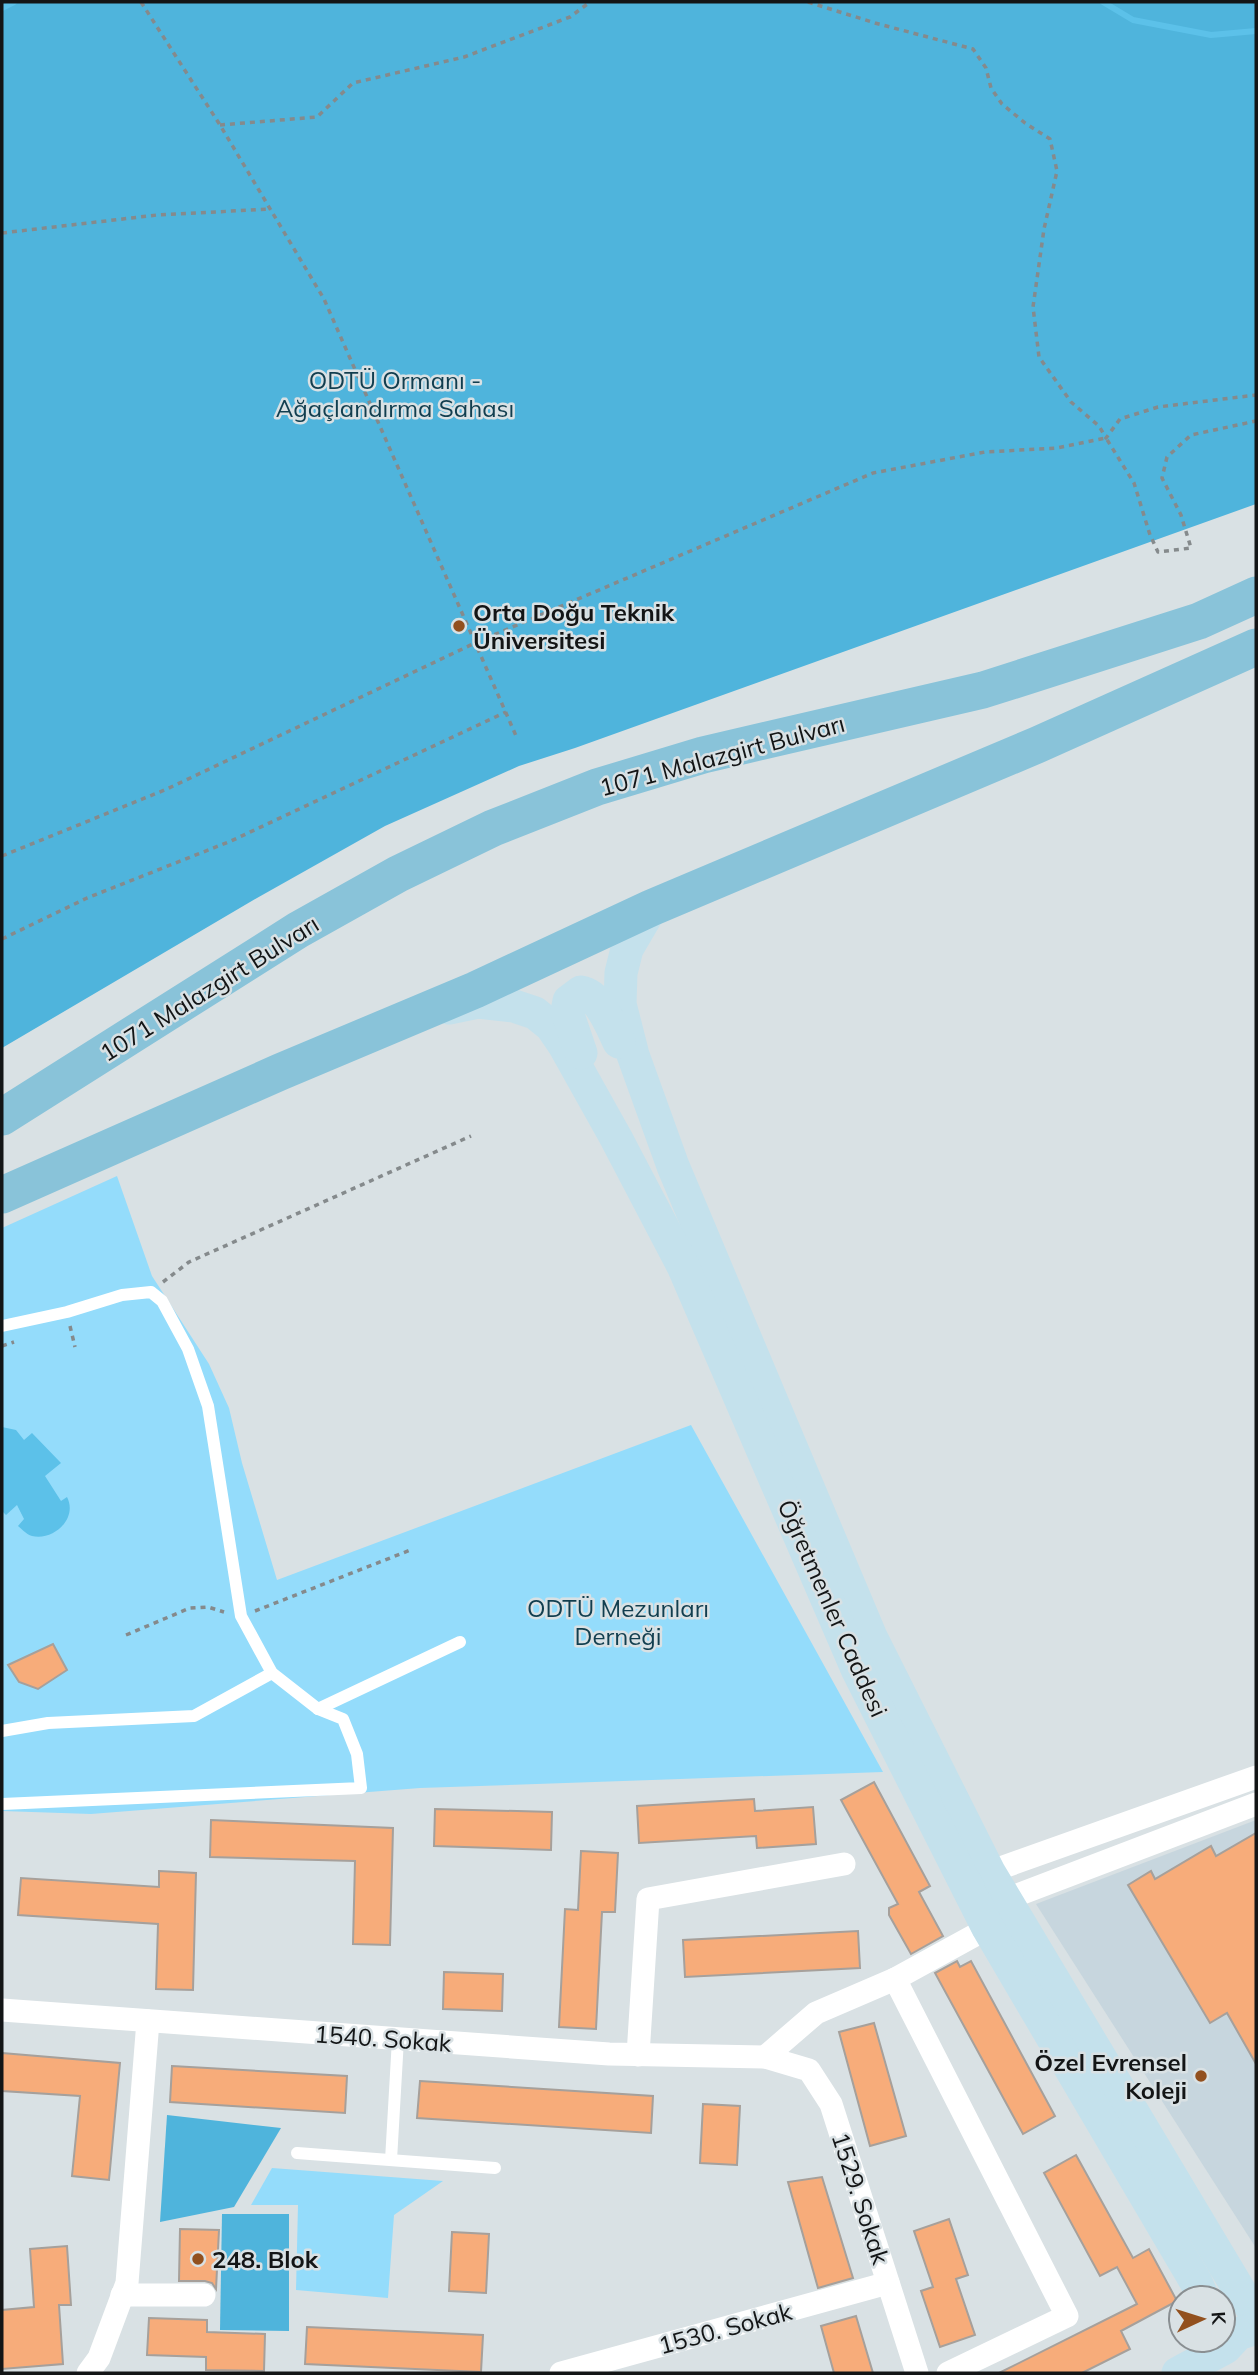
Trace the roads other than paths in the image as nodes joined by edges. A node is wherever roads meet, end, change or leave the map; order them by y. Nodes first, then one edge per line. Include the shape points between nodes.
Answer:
1 (1256, 595) edge
2 (1256, 647) edge
3 (652, 908) junction
4 (422, 1013) junction
5 (647, 1093) junction
6 (604, 1115) junction
7 (2, 1117) edge
8 (2, 1195) edge
9 (2, 1326) edge
10 (460, 1642) dead end
11 (272, 1673) junction
12 (318, 1709) junction
13 (2, 1731) edge
14 (1256, 1777) edge
15 (2, 1804) edge
16 (1256, 1804) edge
17 (844, 1864) dead end
18 (998, 1885) junction
19 (988, 1928) junction
20 (895, 1979) junction
21 (2, 2010) edge
22 (148, 2021) junction
23 (398, 2039) junction
24 (638, 2055) junction
25 (765, 2057) junction
26 (297, 2153) dead end
27 (391, 2160) junction
28 (495, 2168) dead end
29 (888, 2283) junction
30 (1196, 2284) edge
31 (122, 2295) junction
32 (204, 2295) dead end
33 (1256, 2314) edge
34 (1256, 2328) edge
35 (1237, 2335) edge
36 (1223, 2354) edge
37 (88, 2373) edge
38 (561, 2373) edge
39 (917, 2373) edge
40 (948, 2373) edge
41 (1178, 2373) edge

1 - 7 main road, 1071 Malazgirt Bulvarı via 1199,621 983,690 703,755 597,787 493,828 298,930
2 - 3 main road
3 - 4 main road
3 - 5 main road, Öğretmenler Caddesi via 627,949 620,1004
4 - 6 main road, Öğretmenler Caddesi via 478,1002 536,1013 564,1045
4 - 8 main road
5 - 6 main road via 597,1002 580,992 569,1001 568,1012
5 - 18 main road, Öğretmenler Caddesi via 673,1166 871,1637
6 - 19 main road, Öğretmenler Caddesi via 683,1266 857,1669
9 - 11 lane via 122,1295 151,1292 162,1301 188,1349 208,1406 241,1616
10 - 12 lane
11 - 12 lane
11 - 13 lane via 194,1716 48,1723
12 - 15 lane via 343,1720 357,1754 360,1788
14 - 18 street
16 - 18 street
17 - 24 street via 648,1899
18 - 33 main road, Öğretmenler Caddesi
19 - 20 street
19 - 30 main road, Öğretmenler Caddesi
20 - 25 street via 816,2013
20 - 40 street via 1067,2316
21 - 22 street, 1540. Sokak
22 - 23 street, 1540. Sokak
22 - 31 street via 127,2283
23 - 24 street, 1540. Sokak
23 - 27 lane
24 - 25 street, 1540. Sokak
25 - 29 street, 1529. Sokak via 808,2070 831,2104
26 - 27 lane
27 - 28 lane
29 - 38 street, 1530. Sokak
29 - 39 street, 1529. Sokak
31 - 32 street
31 - 37 street via 99,2358
34 - 35 main road
36 - 41 main road

